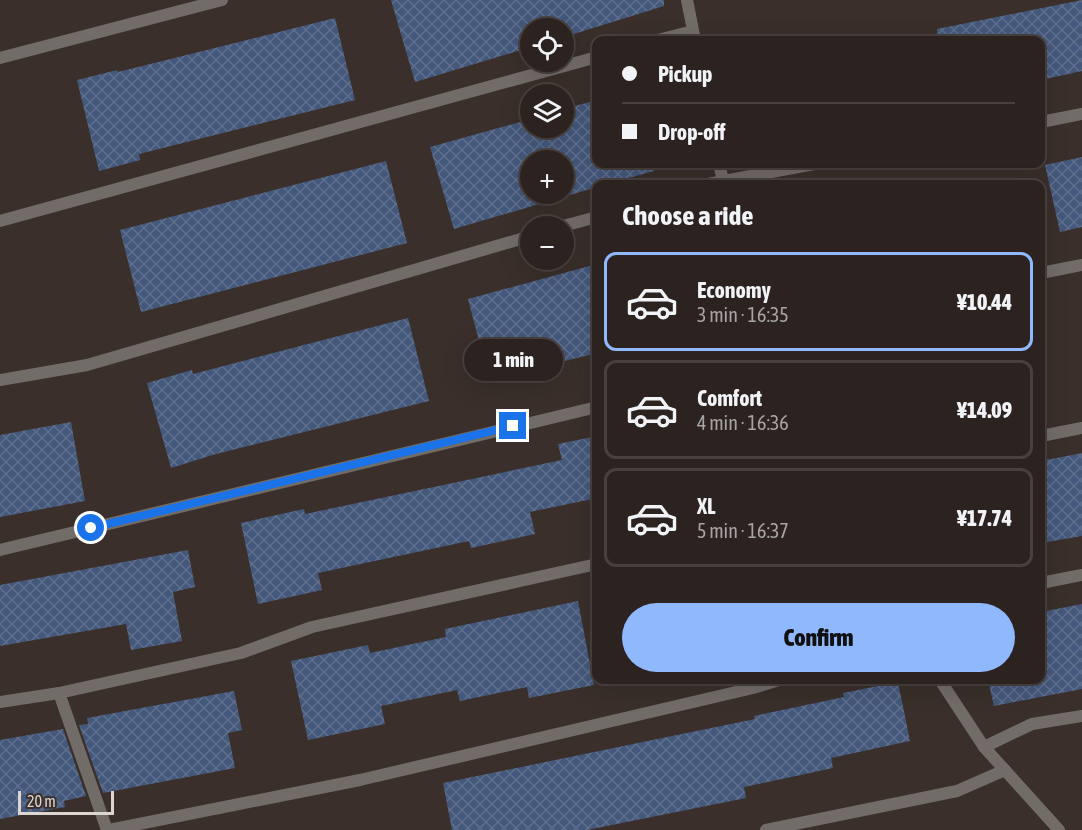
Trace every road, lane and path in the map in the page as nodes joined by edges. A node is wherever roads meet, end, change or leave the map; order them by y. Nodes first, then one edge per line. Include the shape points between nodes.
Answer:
1 (222, 0) edge
2 (687, 0) edge
3 (694, 36) edge
4 (0, 58) edge
5 (592, 58) edge
6 (1082, 114) edge
7 (1045, 121) edge
8 (794, 168) edge
9 (733, 180) edge
10 (592, 218) edge
11 (0, 220) edge
12 (574, 223) edge
13 (520, 239) edge
14 (1082, 265) edge
15 (1045, 272) edge
16 (0, 380) edge
17 (592, 407) edge
18 (1082, 428) edge
19 (1045, 435) edge
20 (0, 549) edge
21 (592, 565) edge
22 (1082, 575) edge
23 (1045, 583) edge
24 (765, 684) edge
25 (943, 684) edge
26 (59, 693) junction
27 (0, 702) edge
28 (1082, 716) edge
29 (984, 747) junction
30 (1005, 770) junction
31 (108, 830) edge
32 (766, 830) edge
33 (1059, 830) edge

1 - 4 lane
2 - 3 lane
5 - 11 lane
6 - 7 lane
8 - 9 lane
10 - 12 lane
13 - 16 lane via 87,364
14 - 15 lane
17 - 20 lane
18 - 19 lane
21 - 26 lane via 312,627 241,652
22 - 23 lane
24 - 31 lane via 360,780
25 - 29 lane
26 - 27 lane
26 - 31 lane
28 - 29 lane via 1032,724
29 - 30 lane
30 - 32 lane via 957,791
30 - 33 lane

